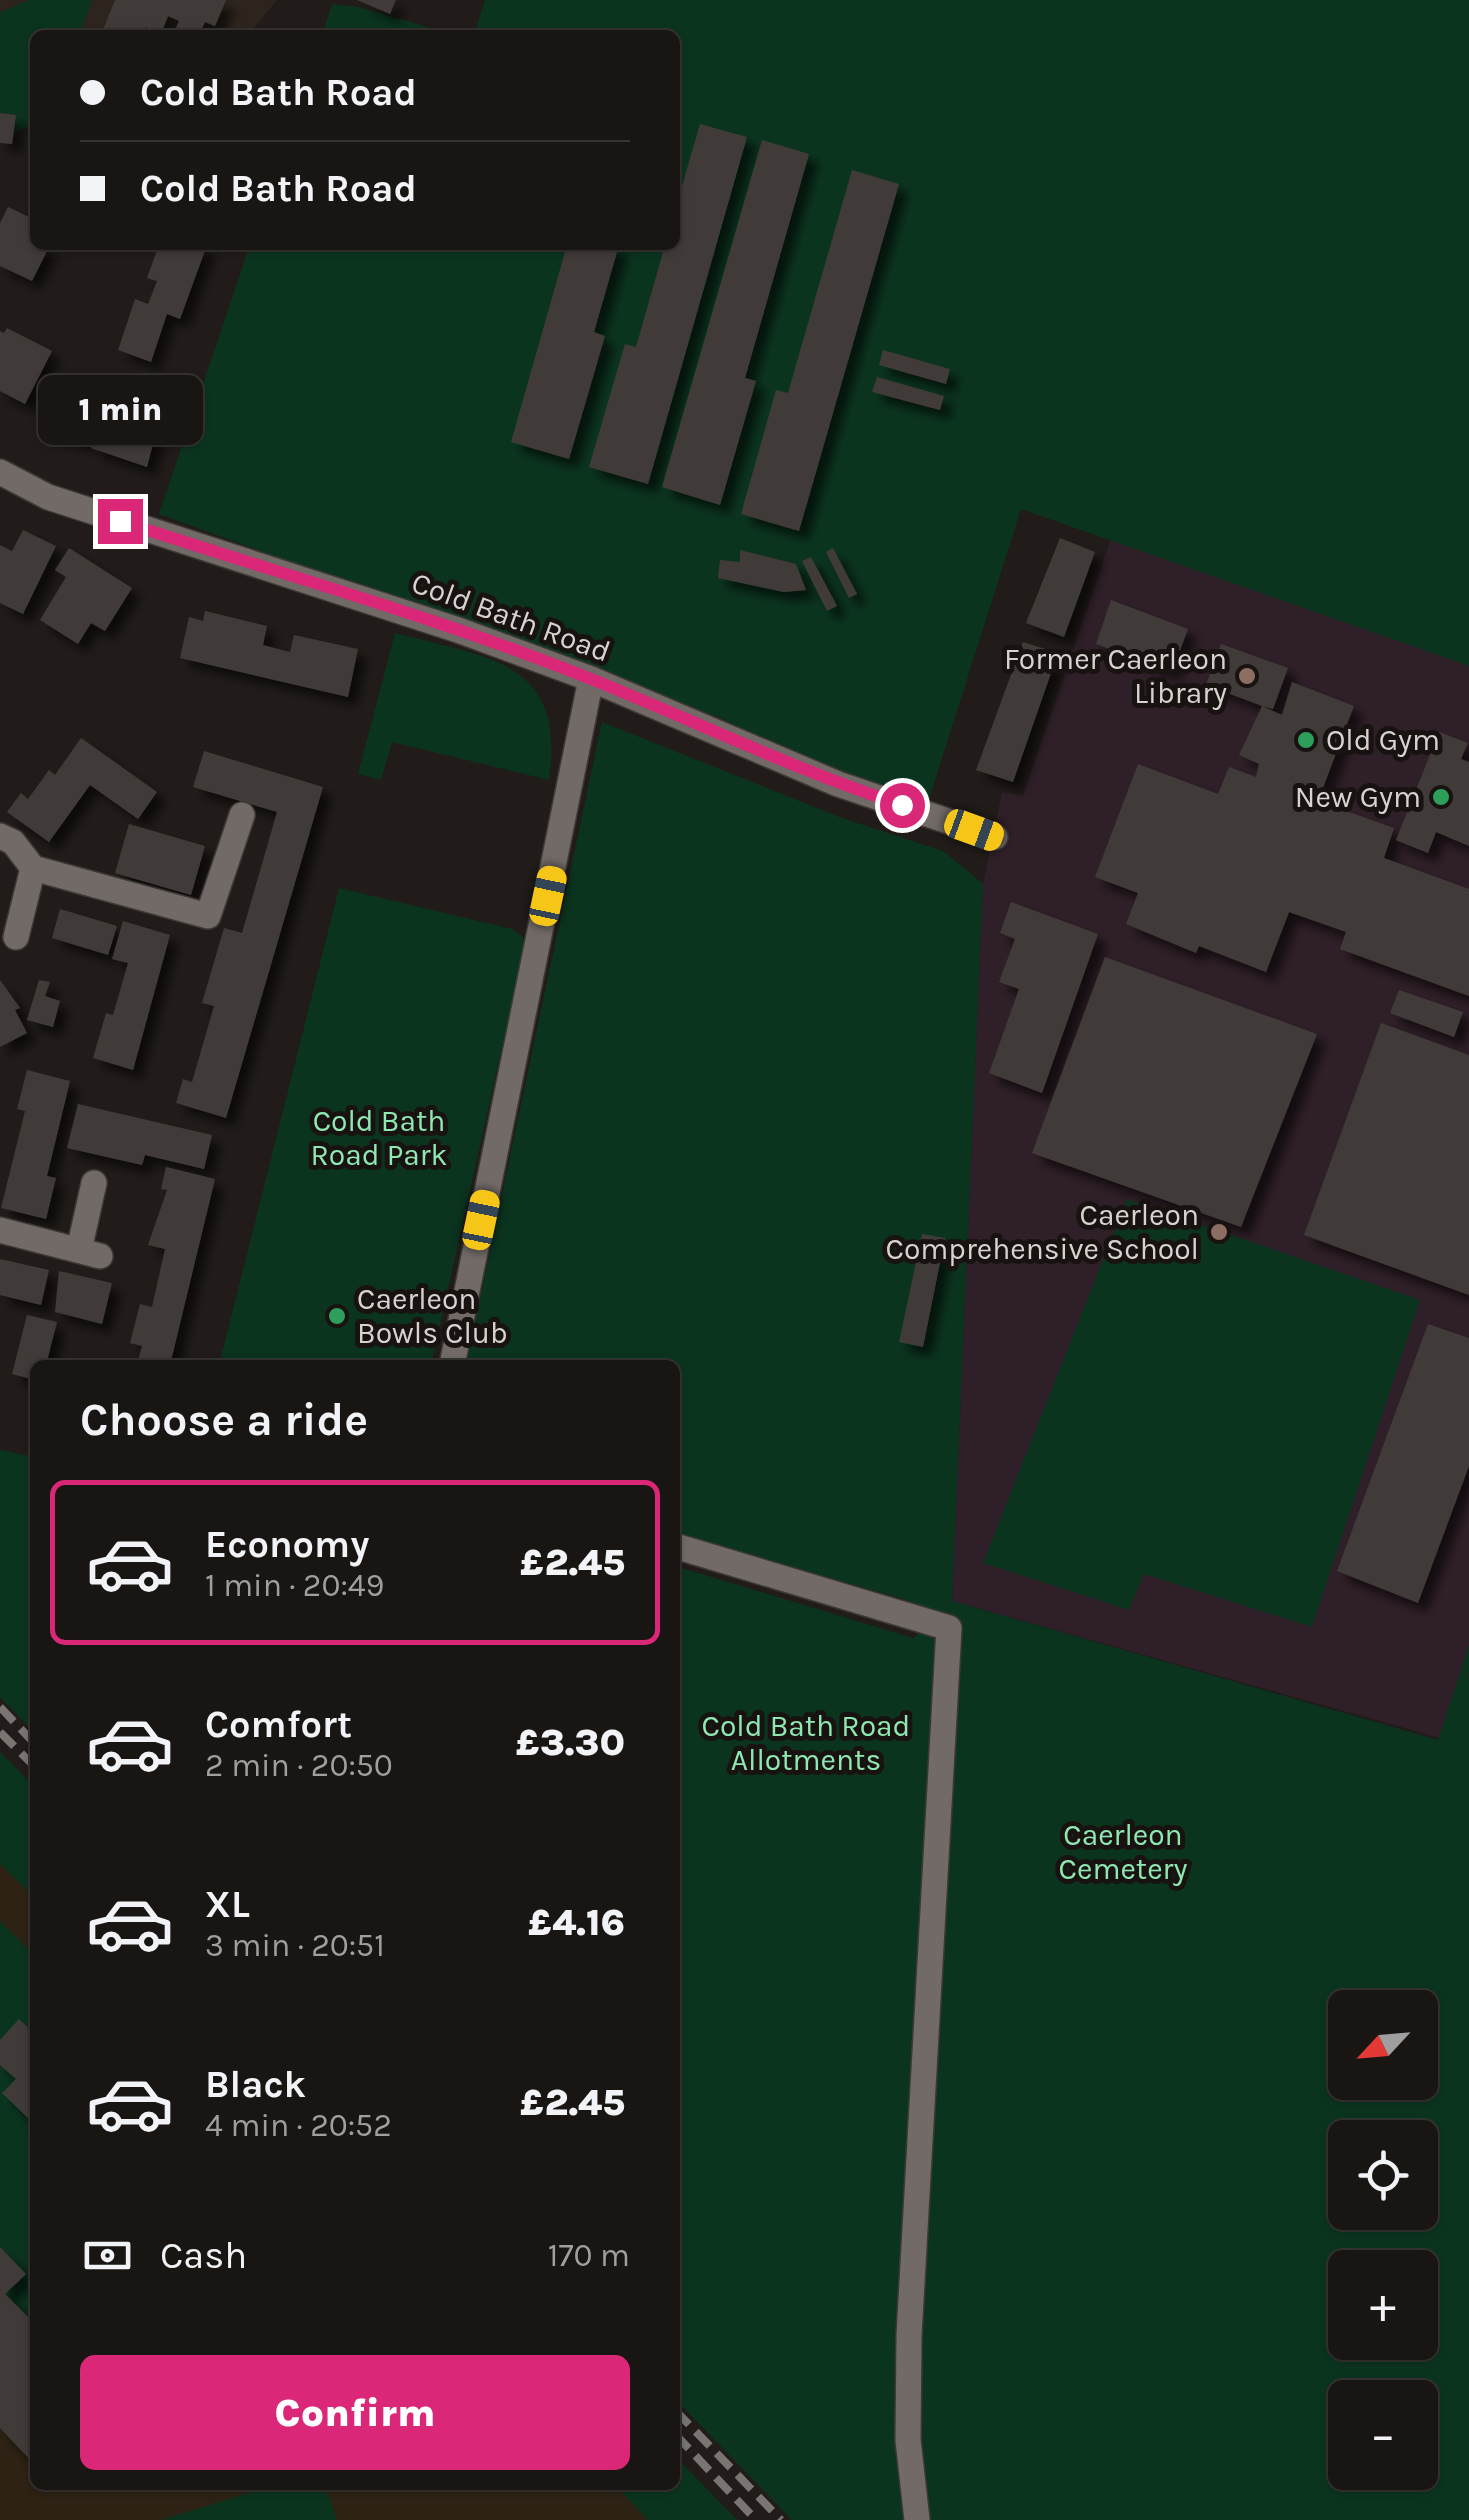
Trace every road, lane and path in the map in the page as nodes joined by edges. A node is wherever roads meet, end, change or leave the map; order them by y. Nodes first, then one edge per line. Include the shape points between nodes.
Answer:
1 (0, 472) edge
2 (591, 679) junction
3 (242, 815) dead end
4 (0, 836) edge
5 (995, 838) dead end
6 (33, 868) junction
7 (16, 936) dead end
8 (94, 1183) dead end
9 (0, 1230) edge
10 (453, 1360) edge
11 (680, 1547) edge
12 (917, 2520) edge

1 - 2 street, Cold Bath Road via 48,496
2 - 5 street, Cold Bath Road via 838,784
2 - 10 street
3 - 6 street via 208,916
4 - 6 street
6 - 7 street
8 - 9 street via 90,1253
11 - 12 street via 949,1628 909,2334 908,2440

